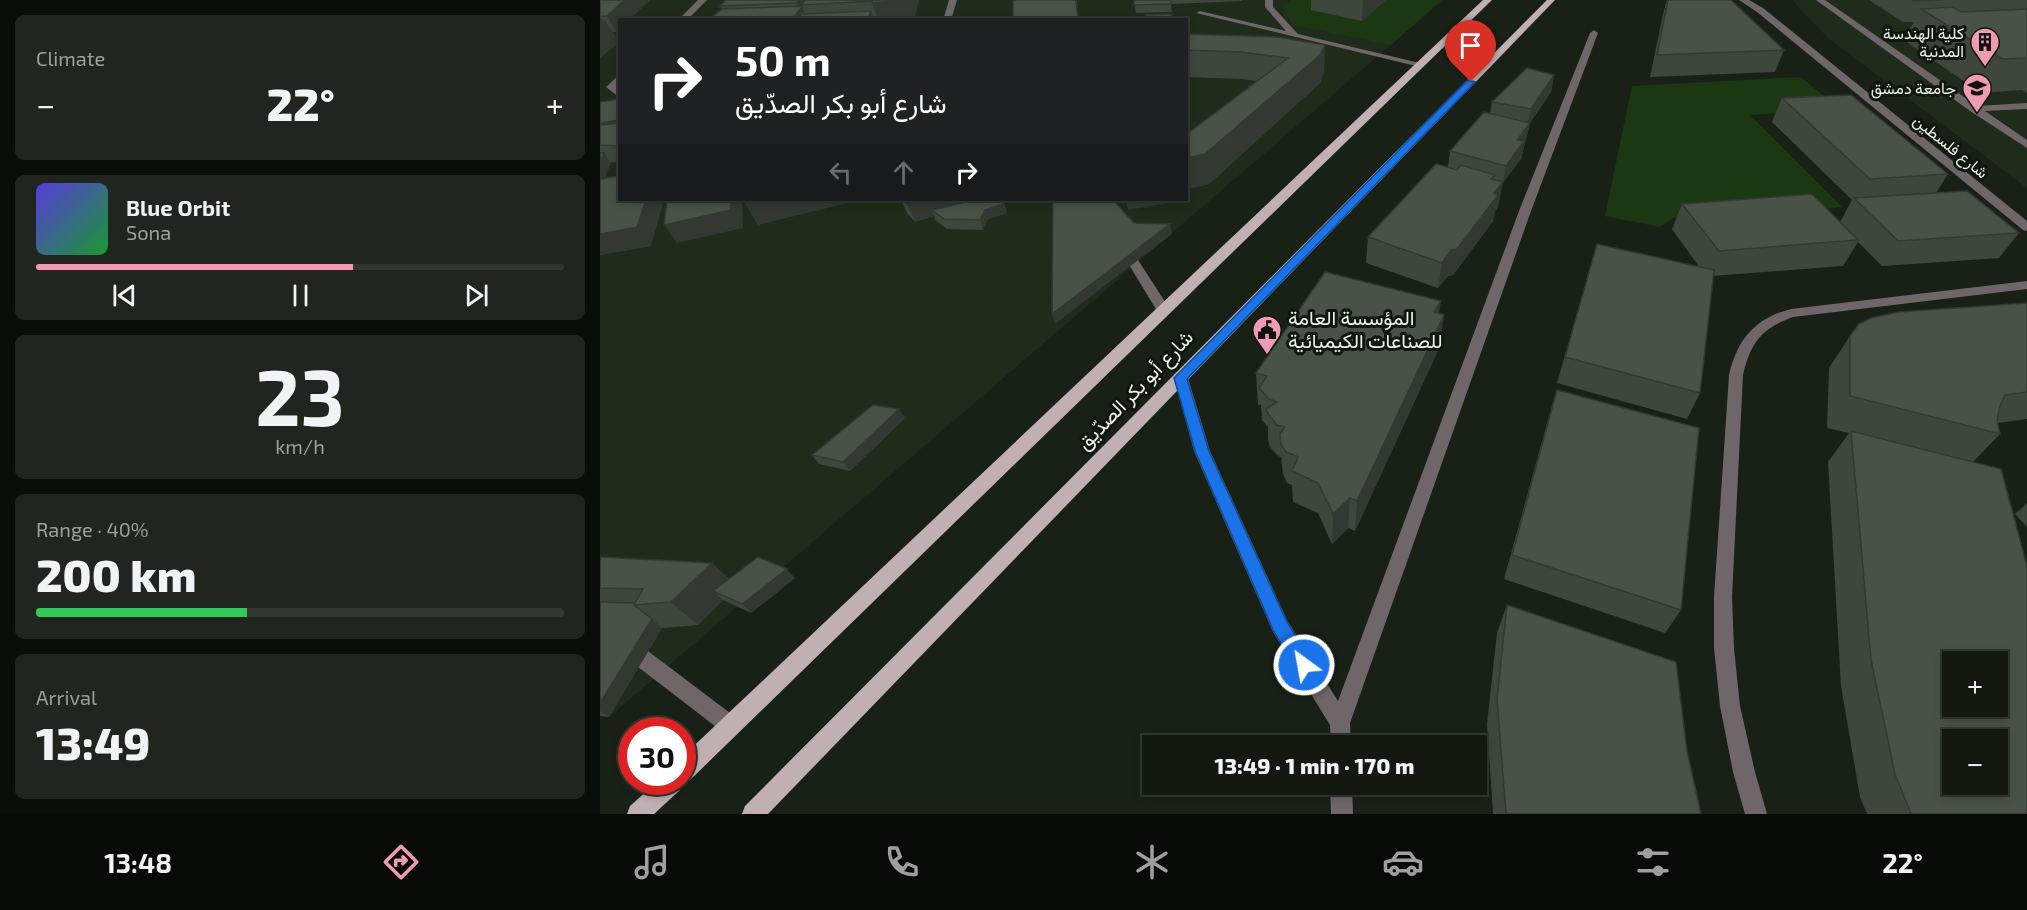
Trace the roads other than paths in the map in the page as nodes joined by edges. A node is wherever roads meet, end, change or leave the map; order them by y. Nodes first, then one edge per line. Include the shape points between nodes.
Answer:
1 (703, 0) edge
2 (952, 0) edge
3 (1269, 0) edge
4 (1488, 0) edge
5 (1551, 0) edge
6 (1820, 0) edge
7 (1746, 1) edge
8 (1200, 13) dead end
9 (684, 18) edge
10 (948, 18) edge
11 (1594, 33) dead end
12 (1295, 36) junction
13 (1420, 64) junction
14 (618, 79) edge
15 (618, 93) edge
16 (2027, 106) edge
17 (1972, 109) junction
18 (2027, 145) edge
19 (2027, 227) edge
20 (1134, 263) edge
21 (2027, 285) edge
22 (1164, 311) junction
23 (1180, 378) junction
24 (600, 650) edge
25 (1340, 723) junction
26 (731, 726) junction
27 (1341, 735) edge
28 (696, 759) edge
29 (658, 795) edge
30 (1341, 795) edge
31 (638, 814) edge
32 (753, 814) edge
33 (1342, 814) edge
34 (1756, 814) edge

1 - 9 street
2 - 10 street
3 - 12 street via 1269,7
4 - 13 main road, شارع أبو بكر الصدّيق
5 - 23 main road, شارع أبو بكر الصدّيق
6 - 17 street
7 - 19 street, شارع فلسطين
8 - 12 street
11 - 25 street via 1525,211
12 - 13 street
13 - 22 main road, شارع أبو بكر الصدّيق
14 - 15 street via 611,87
16 - 17 street
17 - 18 street
20 - 22 street
21 - 34 street via 1791,314 1756,330 1746,343 1736,375 1724,648 1730,706
22 - 26 main road, شارع أبو بكر الصدّيق
23 - 25 street via 1202,451 1280,626
23 - 32 main road, شارع أبو بكر الصدّيق
24 - 26 street via 633,651
25 - 27 street
26 - 28 main road, شارع أبو بكر الصدّيق
29 - 31 main road
30 - 33 street

